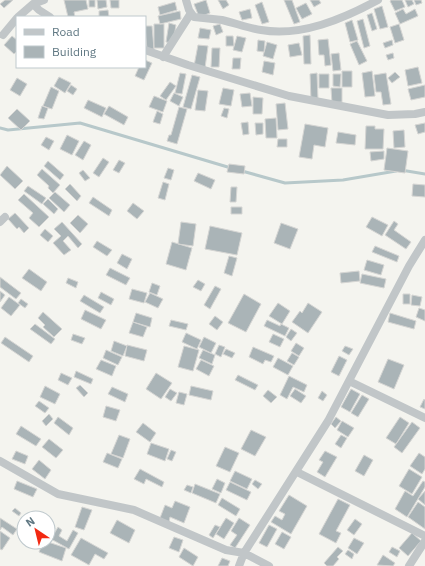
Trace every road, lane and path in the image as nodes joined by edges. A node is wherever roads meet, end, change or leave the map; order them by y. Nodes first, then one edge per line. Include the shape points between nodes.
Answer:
1 (44, 0) edge
2 (186, 0) edge
3 (378, 0) edge
4 (33, 4) junction
5 (191, 13) junction
6 (20, 16) edge
7 (49, 16) edge
8 (16, 20) edge
9 (3, 35) dead end
10 (146, 50) edge
11 (163, 57) junction
12 (425, 112) edge
13 (425, 240) edge
14 (349, 381) junction
15 (425, 418) edge
16 (0, 461) edge
17 (296, 472) junction
18 (425, 536) edge
19 (425, 541) edge
20 (244, 553) junction
21 (239, 566) edge
22 (269, 566) edge
23 (408, 566) edge

1 - 4 street
2 - 5 street
3 - 5 street via 356,12 314,27 284,32 194,17
4 - 6 street
4 - 7 street
5 - 11 street
8 - 9 street
10 - 11 street
11 - 12 street via 289,96 388,115
13 - 14 street
14 - 15 street
14 - 17 street
16 - 20 street via 58,494 134,510 226,550
17 - 18 street
17 - 20 street
19 - 23 street
20 - 21 street
20 - 22 street

